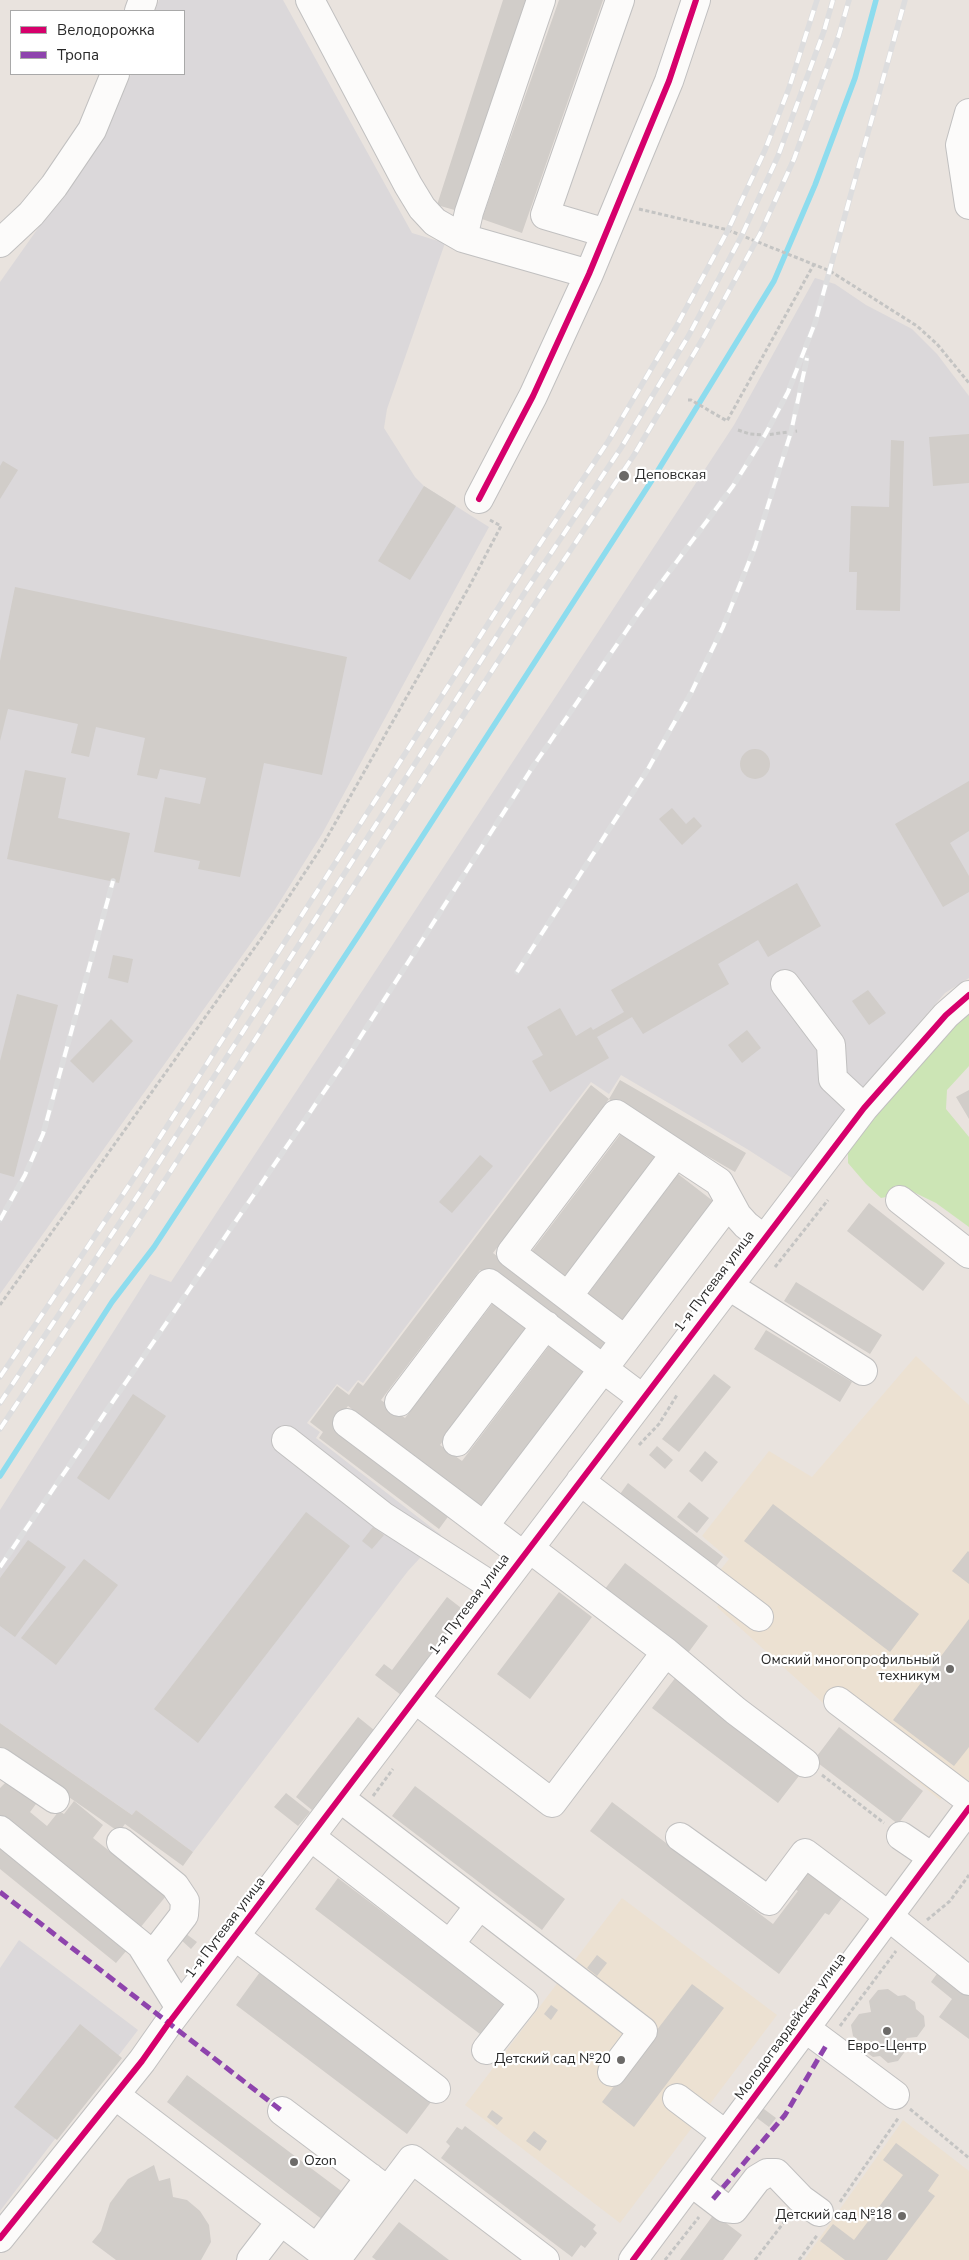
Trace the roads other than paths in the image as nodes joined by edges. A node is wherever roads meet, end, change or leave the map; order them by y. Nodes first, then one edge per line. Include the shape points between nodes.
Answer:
1 (310, 0) edge
2 (541, 0) edge
3 (620, 0) edge
4 (696, 0) edge
5 (115, 75) edge
6 (969, 113) edge
7 (969, 205) edge
8 (611, 220) junction
9 (463, 238) junction
10 (0, 244) edge
11 (588, 274) junction
12 (482, 508) road end
13 (785, 984) dead end
14 (969, 995) edge
15 (864, 1108) junction
16 (674, 1154) junction
17 (900, 1200) dead end
18 (728, 1203) junction
19 (764, 1239) junction
20 (969, 1254) edge
21 (728, 1286) junction
22 (568, 1296) junction
23 (546, 1326) junction
24 (625, 1340) junction
25 (603, 1369) junction
26 (863, 1371) dead end
27 (642, 1398) junction
28 (399, 1402) dead end
29 (347, 1423) dead end
30 (286, 1440) dead end
31 (457, 1442) dead end
32 (580, 1481) junction
33 (484, 1526) junction
34 (526, 1552) junction
35 (498, 1590) junction
36 (759, 1617) dead end
37 (666, 1652) junction
38 (415, 1699) junction
39 (838, 1701) dead end
40 (0, 1762) edge
41 (805, 1763) road end
42 (340, 1798) junction
43 (55, 1799) dead end
44 (967, 1814) edge
45 (0, 1830) edge
46 (901, 1836) road end
47 (311, 1837) junction
48 (680, 1837) dead end
49 (121, 1842) dead end
50 (932, 1857) junction
51 (480, 1906) junction
52 (887, 1916) junction
53 (235, 1936) junction
54 (450, 1944) junction
55 (150, 1959) junction
56 (969, 1981) edge
57 (180, 2008) junction
58 (805, 2028) junction
59 (486, 2050) dead end
60 (612, 2072) dead end
61 (436, 2089) dead end
62 (115, 2095) junction
63 (677, 2098) dead end
64 (901, 2101) road end
65 (282, 2111) dead end
66 (726, 2135) junction
67 (691, 2182) junction
68 (379, 2184) junction
69 (820, 2210) road end
70 (281, 2221) junction
71 (0, 2238) edge
72 (328, 2256) edge
73 (251, 2260) edge
74 (545, 2260) edge
75 (633, 2260) edge

1 - 9 street via 422,208 435,222
2 - 9 street
3 - 8 street via 545,215
4 - 8 street via 669,81
5 - 10 street via 92,130 54,186
6 - 7 street via 960,145
8 - 11 street
9 - 11 street
11 - 12 street
13 - 15 street via 831,1045 832,1079
14 - 15 street, 1-я Путевая улица via 946,1016
15 - 19 street, 1-я Путевая улица
16 - 18 street via 719,1182
16 - 22 street
16 - 22 street via 616,1114 511,1253
17 - 20 street
18 - 19 street via 746,1225
18 - 24 street
19 - 21 street, 1-я Путевая улица
21 - 26 street
21 - 27 street, 1-я Путевая улица
22 - 24 street
23 - 25 street
23 - 28 street via 489,1283
23 - 31 street
24 - 25 street
25 - 27 street
25 - 33 street
27 - 32 street, 1-я Путевая улица
29 - 33 street
30 - 35 street via 383,1516
32 - 34 street, 1-я Путевая улица
32 - 36 street
33 - 34 street
34 - 35 street, 1-я Путевая улица
34 - 37 street
35 - 38 street, 1-я Путевая улица
37 - 38 street via 552,1803
37 - 41 street
38 - 42 street, 1-я Путевая улица
39 - 44 street
40 - 43 street
42 - 47 street, 1-я Путевая улица
42 - 51 street
44 - 50 street, Молодогвардейская улица
45 - 55 street via 142,1945
46 - 50 street
47 - 53 street, 1-я Путевая улица
47 - 54 street
48 - 52 street via 769,1902 805,1853
49 - 55 street via 175,1886 185,1901 184,1915
50 - 52 street, Молодогвардейская улица
51 - 54 street
51 - 60 street via 643,2031
52 - 56 street
52 - 58 street, Молодогвардейская улица
53 - 57 street, 1-я Путевая улица
53 - 61 street
54 - 59 street via 524,2002
55 - 57 street
57 - 62 street, 1-я Путевая улица
58 - 64 street
58 - 66 street, Молодогвардейская улица
62 - 70 street
62 - 71 street, 1-я Путевая улица
63 - 66 street
65 - 68 street
66 - 67 street, Молодогвардейская улица
67 - 69 street via 725,2208 734,2209 757,2179 767,2173 776,2174
67 - 75 street, Молодогвардейская улица
68 - 72 street
68 - 74 street via 412,2159
70 - 72 street
70 - 73 street

